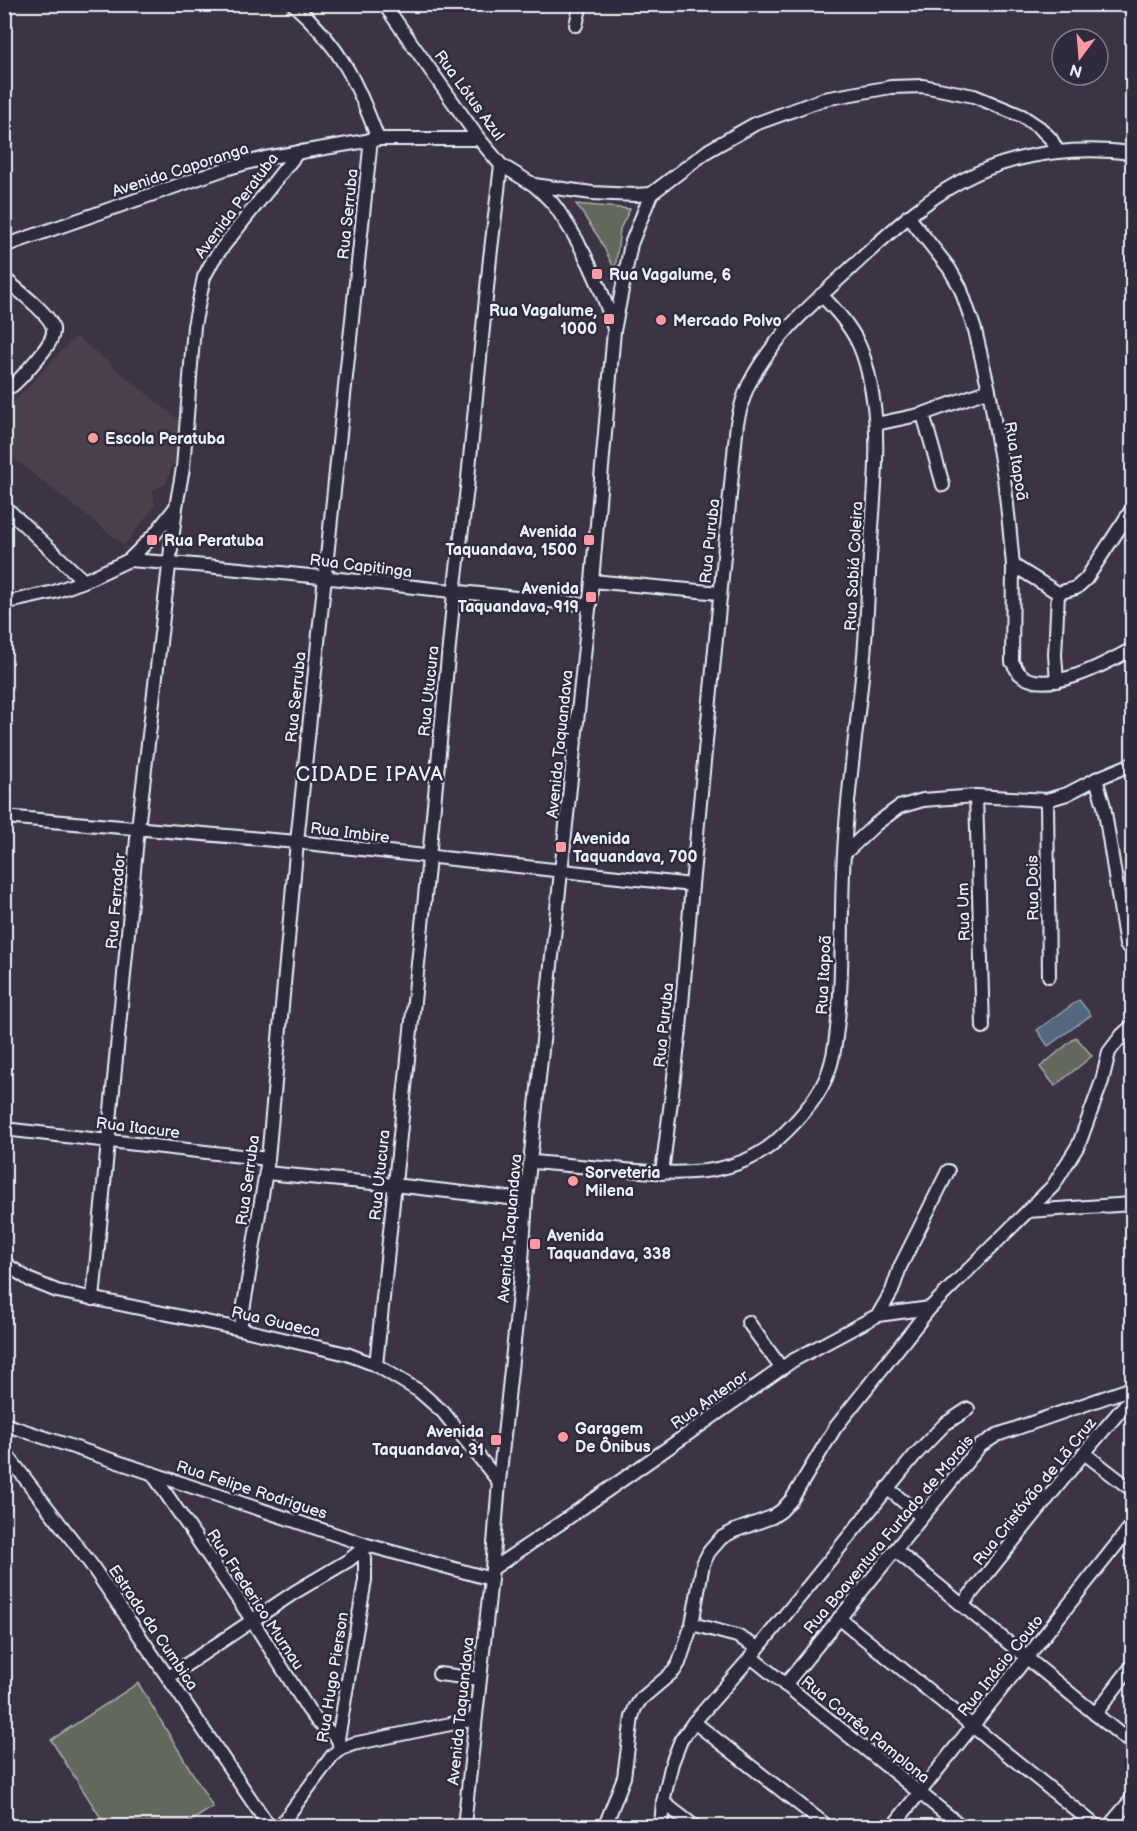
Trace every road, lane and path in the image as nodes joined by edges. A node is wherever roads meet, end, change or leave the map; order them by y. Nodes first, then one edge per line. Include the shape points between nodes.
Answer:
1 (293, 4) edge
2 (384, 4) edge
3 (581, 4) edge
4 (576, 25) dead end
5 (374, 139) junction
6 (478, 140) junction
7 (298, 152) junction
8 (1058, 152) junction
9 (1132, 153) edge
10 (501, 165) junction
11 (534, 184) junction
12 (651, 194) junction
13 (908, 216) junction
14 (4, 246) edge
15 (4, 278) edge
16 (821, 295) junction
17 (614, 332) junction
18 (4, 385) edge
19 (989, 390) junction
20 (924, 414) junction
21 (876, 424) junction
22 (942, 485) dead end
23 (4, 506) edge
24 (176, 507) junction
25 (1132, 509) edge
26 (129, 560) junction
27 (169, 562) junction
28 (1013, 565) junction
29 (324, 577) junction
30 (84, 581) junction
31 (592, 581) junction
32 (454, 592) junction
33 (720, 593) junction
34 (1058, 593) junction
35 (4, 603) edge
36 (590, 605) junction
37 (1132, 649) edge
38 (1057, 681) junction
39 (1132, 765) edge
40 (1096, 779) junction
41 (976, 796) junction
42 (1047, 800) junction
43 (4, 816) edge
44 (138, 828) junction
45 (297, 843) junction
46 (844, 854) junction
47 (429, 858) junction
48 (562, 872) junction
49 (692, 885) junction
50 (1126, 945) dead end
51 (1049, 976) dead end
52 (1132, 1026) edge
53 (983, 1027) dead end
54 (4, 1128) edge
55 (108, 1140) junction
56 (268, 1159) junction
57 (531, 1162) junction
58 (948, 1171) dead end
59 (266, 1173) junction
60 (662, 1173) junction
61 (394, 1185) junction
62 (526, 1200) junction
63 (1132, 1204) edge
64 (1028, 1211) junction
65 (4, 1263) edge
66 (93, 1299) junction
67 (930, 1308) junction
68 (878, 1315) junction
69 (748, 1322) dead end
70 (240, 1329) junction
71 (376, 1365) junction
72 (782, 1369) junction
73 (1132, 1388) edge
74 (1132, 1398) edge
75 (968, 1408) dead end
76 (4, 1424) edge
77 (4, 1451) edge
78 (1084, 1453) junction
79 (152, 1473) junction
80 (499, 1482) junction
81 (887, 1488) junction
82 (1132, 1490) edge
83 (921, 1516) junction
84 (1132, 1526) edge
85 (364, 1548) junction
86 (895, 1550) junction
87 (491, 1574) junction
88 (962, 1605) junction
89 (839, 1618) junction
90 (252, 1620) junction
91 (692, 1624) junction
92 (754, 1652) junction
93 (1027, 1658) junction
94 (1132, 1666) edge
95 (439, 1674) dead end
96 (168, 1677) junction
97 (479, 1679) junction
98 (785, 1685) junction
99 (1095, 1714) junction
100 (475, 1719) junction
101 (694, 1722) junction
102 (972, 1727) junction
103 (339, 1744) junction
104 (1132, 1744) edge
105 (920, 1793) junction
106 (1132, 1799) edge
107 (663, 1802) junction
108 (270, 1827) edge
109 (279, 1827) edge
110 (464, 1827) edge
111 (605, 1827) edge
112 (661, 1827) edge
113 (694, 1827) edge
114 (827, 1827) edge
115 (893, 1827) edge
116 (961, 1827) edge
117 (1096, 1827) edge
118 (1109, 1827) edge

1 - 5 street via 324,35 354,78
2 - 6 street, Rua Lótus Azul
3 - 4 street
5 - 6 street, Avenida Caporanga
5 - 7 street, Avenida Caporanga
5 - 29 street, Rua Serruba
6 - 10 street, Rua Lótus Azul
7 - 14 street, Avenida Caporanga via 225,169
7 - 24 street, Avenida Peratuba via 219,252 204,277 194,326 183,468
8 - 9 street, Rua Puruba
8 - 12 street via 1052,139 1022,116 974,96 923,86 891,87 824,99 754,124 709,150
8 - 13 street, Rua Puruba via 1016,159 975,174
10 - 11 street, Rua Lótus Azul
10 - 32 street, Rua Utucura
11 - 12 street, Rua Lótus Azul via 600,194
11 - 17 street via 559,211 591,266
12 - 17 street, Avenida Taquandava via 632,244
13 - 16 street, Rua Puruba
13 - 19 street, Rua Itapoã via 960,287
15 - 18 street via 40,310 53,331 46,347 22,377 12,386
16 - 21 street, Rua Sabiá Coleira via 847,321 858,341 868,369
16 - 33 street, Rua Puruba via 774,347 742,400
17 - 31 street, Avenida Taquandava
19 - 20 street
19 - 28 street, Rua Itapoã
20 - 21 street
20 - 22 street
21 - 46 street, Rua Sabiá Coleira via 863,664
23 - 30 street
24 - 26 street, Avenida Peratuba
24 - 27 street, Rua Ferrador
25 - 34 street via 1086,579 1076,588
26 - 27 street, Rua Capitinga
26 - 30 street, Avenida Peratuba
27 - 29 street, Rua Capitinga
27 - 44 street, Rua Ferrador
28 - 34 street
28 - 38 street, Rua Itapoã via 1012,662 1018,673 1030,680
29 - 32 street, Rua Capitinga
29 - 45 street, Rua Serruba
30 - 35 street, Avenida Peratuba
31 - 33 street
31 - 36 street, Avenida Taquandava
32 - 36 street, Rua Capitinga
32 - 47 street, Rua Utucura
33 - 49 street, Rua Puruba
34 - 38 street
36 - 48 street, Avenida Taquandava
37 - 38 street via 1112,661
39 - 40 street
40 - 42 street
40 - 50 street via 1104,806
41 - 42 street
41 - 46 street via 922,800 899,807
41 - 53 street, Rua Um
42 - 51 street, Rua Dois
43 - 44 street, Rua Imbire
44 - 45 street, Rua Imbire
44 - 55 street, Rua Ferrador
45 - 47 street, Rua Imbire
45 - 56 street, Rua Serruba
46 - 60 street, Rua Itapoã via 841,989 835,1041 829,1072 811,1104 791,1127 752,1158 706,1171
47 - 48 street, Rua Imbire
47 - 61 street, Rua Utucura
48 - 49 street, Rua Imbire
48 - 57 street, Avenida Taquandava
49 - 60 street, Rua Puruba
52 - 64 street via 1109,1052 1083,1134 1065,1170
54 - 55 street, Rua Itacure
55 - 56 street, Rua Itacure
55 - 66 street, Rua Ferrador
56 - 59 street, Rua Serruba
57 - 60 street, Rua Itapoã
57 - 62 street, Avenida Taquandava
58 - 68 street
59 - 61 street
59 - 70 street, Rua Serruba
61 - 62 street
61 - 71 street, Rua Utucura
62 - 80 street, Avenida Taquandava
63 - 64 street
64 - 67 street
65 - 66 street, Rua Guaeca via 43,1286
66 - 70 street, Rua Guaeca
67 - 68 street, Rua Antenor
67 - 91 street via 835,1428 792,1499 772,1517 721,1538 709,1552
68 - 72 street, Rua Antenor
69 - 72 street
70 - 71 street, Rua Guaeca via 347,1354
71 - 80 street, Rua Guaeca via 419,1391 442,1412
72 - 87 street, Rua Antenor
73 - 83 street, Rua Boaventura Furtado de Morais via 988,1439
74 - 78 street, Rua Cristóvão de Lã Cruz
75 - 81 street via 945,1424
76 - 79 street, Rua Felipe Rodrigues
77 - 96 street, Estrada da Cumbica via 90,1563
78 - 82 street
78 - 88 street, Rua Cristóvão de Lã Cruz
79 - 85 street, Rua Felipe Rodrigues
79 - 90 street, Rua Frederico Murnau
80 - 87 street, Avenida Taquandava
81 - 83 street
81 - 92 street
83 - 86 street, Rua Boaventura Furtado de Morais
84 - 93 street, Rua Inácio Couto
85 - 87 street, Rua Felipe Rodrigues
85 - 90 street
85 - 103 street, Rua Hugo Pierson via 364,1580
86 - 88 street
86 - 89 street, Rua Boaventura Furtado de Morais
87 - 97 street, Avenida Taquandava
88 - 93 street
89 - 98 street, Rua Boaventura Furtado de Morais
89 - 102 street
90 - 96 street
90 - 103 street, Rua Frederico Murnau via 317,1721
91 - 92 street, Rua Corrêa Pamplona via 737,1636
91 - 111 street via 680,1663 635,1708 624,1777
92 - 98 street, Rua Corrêa Pamplona
92 - 101 street
93 - 99 street
93 - 102 street, Rua Inácio Couto
94 - 99 street
95 - 97 street
96 - 108 street, Estrada da Cumbica
97 - 100 street, Avenida Taquandava
98 - 105 street, Rua Corrêa Pamplona
99 - 104 street
100 - 103 street
100 - 110 street, Avenida Taquandava
101 - 107 street via 676,1751
101 - 114 street
102 - 105 street, Rua Inácio Couto
102 - 117 street
103 - 109 street, Rua Hugo Pierson
105 - 115 street, Rua Inácio Couto
105 - 116 street, Rua Corrêa Pamplona
106 - 118 street
107 - 112 street
107 - 113 street

